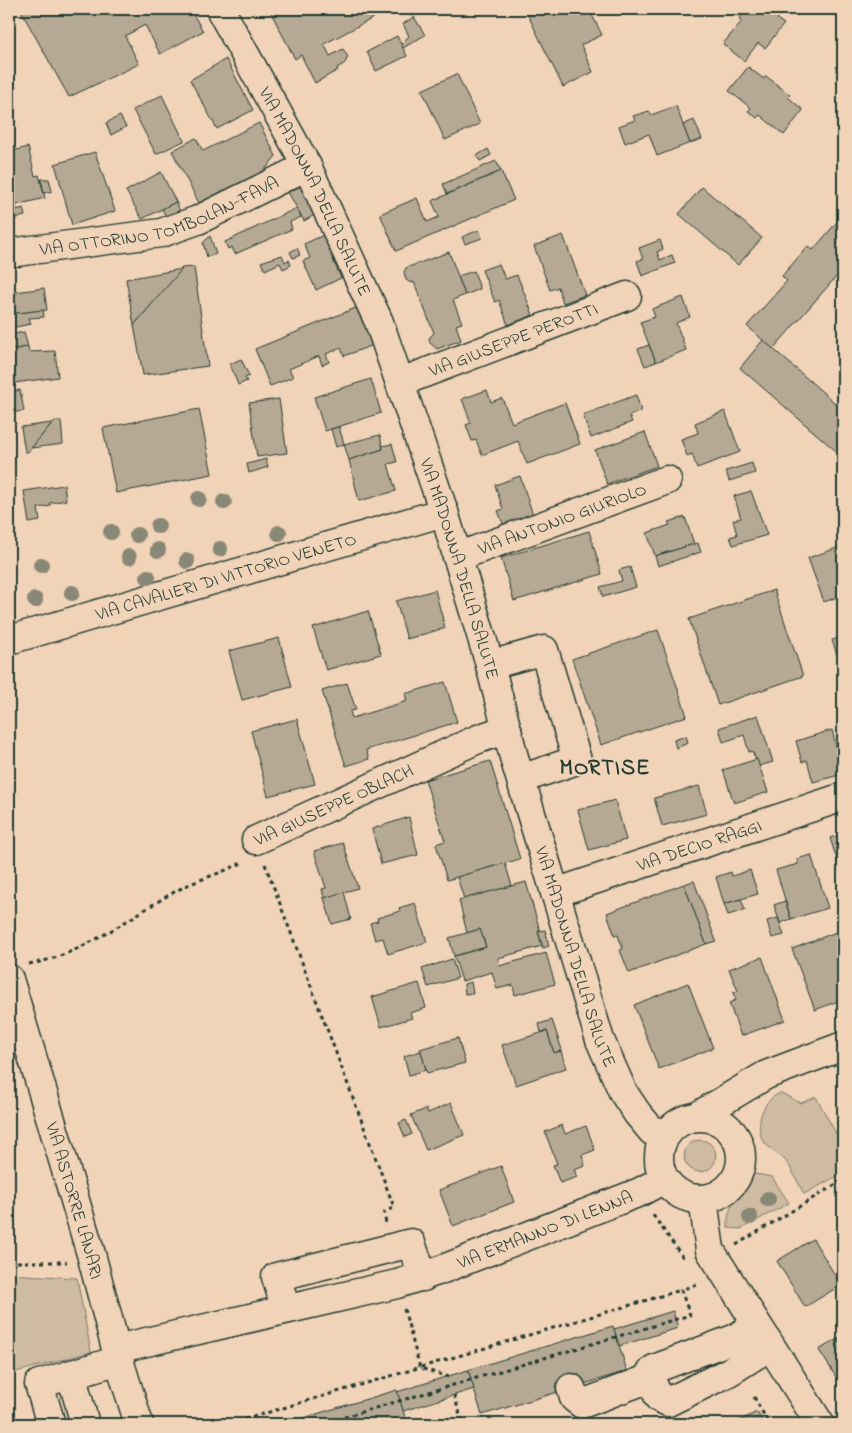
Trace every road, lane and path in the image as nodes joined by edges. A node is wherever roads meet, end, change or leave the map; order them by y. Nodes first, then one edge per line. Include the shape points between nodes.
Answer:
1 (220, 9) edge
2 (306, 166) junction
3 (9, 253) edge
4 (627, 296) dead end
5 (400, 382) junction
6 (667, 480) dead end
7 (444, 512) junction
8 (457, 557) junction
9 (9, 640) edge
10 (490, 665) junction
11 (507, 729) junction
12 (521, 779) junction
13 (843, 796) edge
14 (256, 840) junction
15 (555, 893) junction
16 (17, 972) edge
17 (841, 1052) edge
18 (751, 1083) junction
19 (696, 1117) junction
20 (730, 1129) junction
21 (667, 1133) junction
22 (664, 1179) junction
23 (843, 1180) edge
24 (703, 1199) junction
25 (653, 1214) dead end
26 (735, 1245) dead end
27 (391, 1248) junction
28 (91, 1254) junction
29 (9, 1262) edge
30 (686, 1262) dead end
31 (423, 1276) junction
32 (700, 1283) dead end
33 (681, 1290) junction
34 (403, 1303) dead end
35 (286, 1309) junction
36 (763, 1335) junction
37 (117, 1354) junction
38 (420, 1368) junction
39 (71, 1374) junction
40 (449, 1377) dead end
41 (571, 1388) dead end
42 (454, 1395) dead end
43 (754, 1397) dead end
44 (51, 1424) edge
45 (85, 1424) edge
46 (139, 1424) edge
47 (228, 1424) edge
48 (321, 1424) edge
49 (463, 1424) edge
50 (769, 1424) edge
51 (820, 1424) edge

1 - 2 street, VIA MADONNA DELLA SALUTE
2 - 3 street, VIA OTTORINO TOMBOLAN-FAVA via 198,220 161,234
2 - 5 street, VIA MADONNA DELLA SALUTE via 379,322
4 - 5 street, VIA GIUSEPPE PEROTTI
5 - 7 street, VIA MADONNA DELLA SALUTE
6 - 8 street, VIA ANTONIO GIURIOLO
7 - 8 street, VIA MADONNA DELLA SALUTE
7 - 9 street, VIA CAVALIERI DI VITTORIO VENETO
8 - 10 street, VIA MADONNA DELLA SALUTE
10 - 11 street, VIA MADONNA DELLA SALUTE
10 - 12 street via 544,650 577,760
11 - 12 street, VIA MADONNA DELLA SALUTE
11 - 14 street, VIA GIUSEPPE OBLACH via 478,739
12 - 15 street, VIA MADONNA DELLA SALUTE
13 - 15 street, VIA DECIO RAGGI
14 - 16 path, VIA GIUSEPPE OBLACH via 242,863 178,890 109,932 51,961
14 - 27 path via 394,1207 384,1213
15 - 21 street, VIA MADONNA DELLA SALUTE via 600,1040 623,1092 652,1131
16 - 28 street, VIA ASTORRE LANARI
17 - 18 street via 766,1075
18 - 19 street
18 - 20 street
19 - 20 street via 714,1119
19 - 21 street via 680,1122
20 - 24 street via 741,1149 738,1174 723,1192
21 - 22 street via 659,1156
22 - 24 street via 673,1190
22 - 31 street, VIA ERMANNO DI LENNA via 640,1192
23 - 26 path
24 - 36 street via 710,1250
25 - 30 path
27 - 31 street via 411,1243
27 - 35 street via 276,1277
28 - 29 path via 63,1264
28 - 37 street, VIA ASTORRE LANARI
31 - 35 street, VIA ERMANNO DI LENNA
32 - 33 path
33 - 38 path
33 - 48 path via 690,1315
34 - 38 path
35 - 37 street, VIA ERMANNO DI LENNA
36 - 41 street via 736,1338 654,1369 650,1378 582,1404 574,1398
36 - 51 street
37 - 39 street, VIA ERMANNO DI LENNA
37 - 46 street, VIA ASTORRE LANARI
38 - 40 path
38 - 47 path
39 - 44 street, VIA ERMANNO DI LENNA via 39,1384
39 - 45 street
42 - 49 path
43 - 50 path

